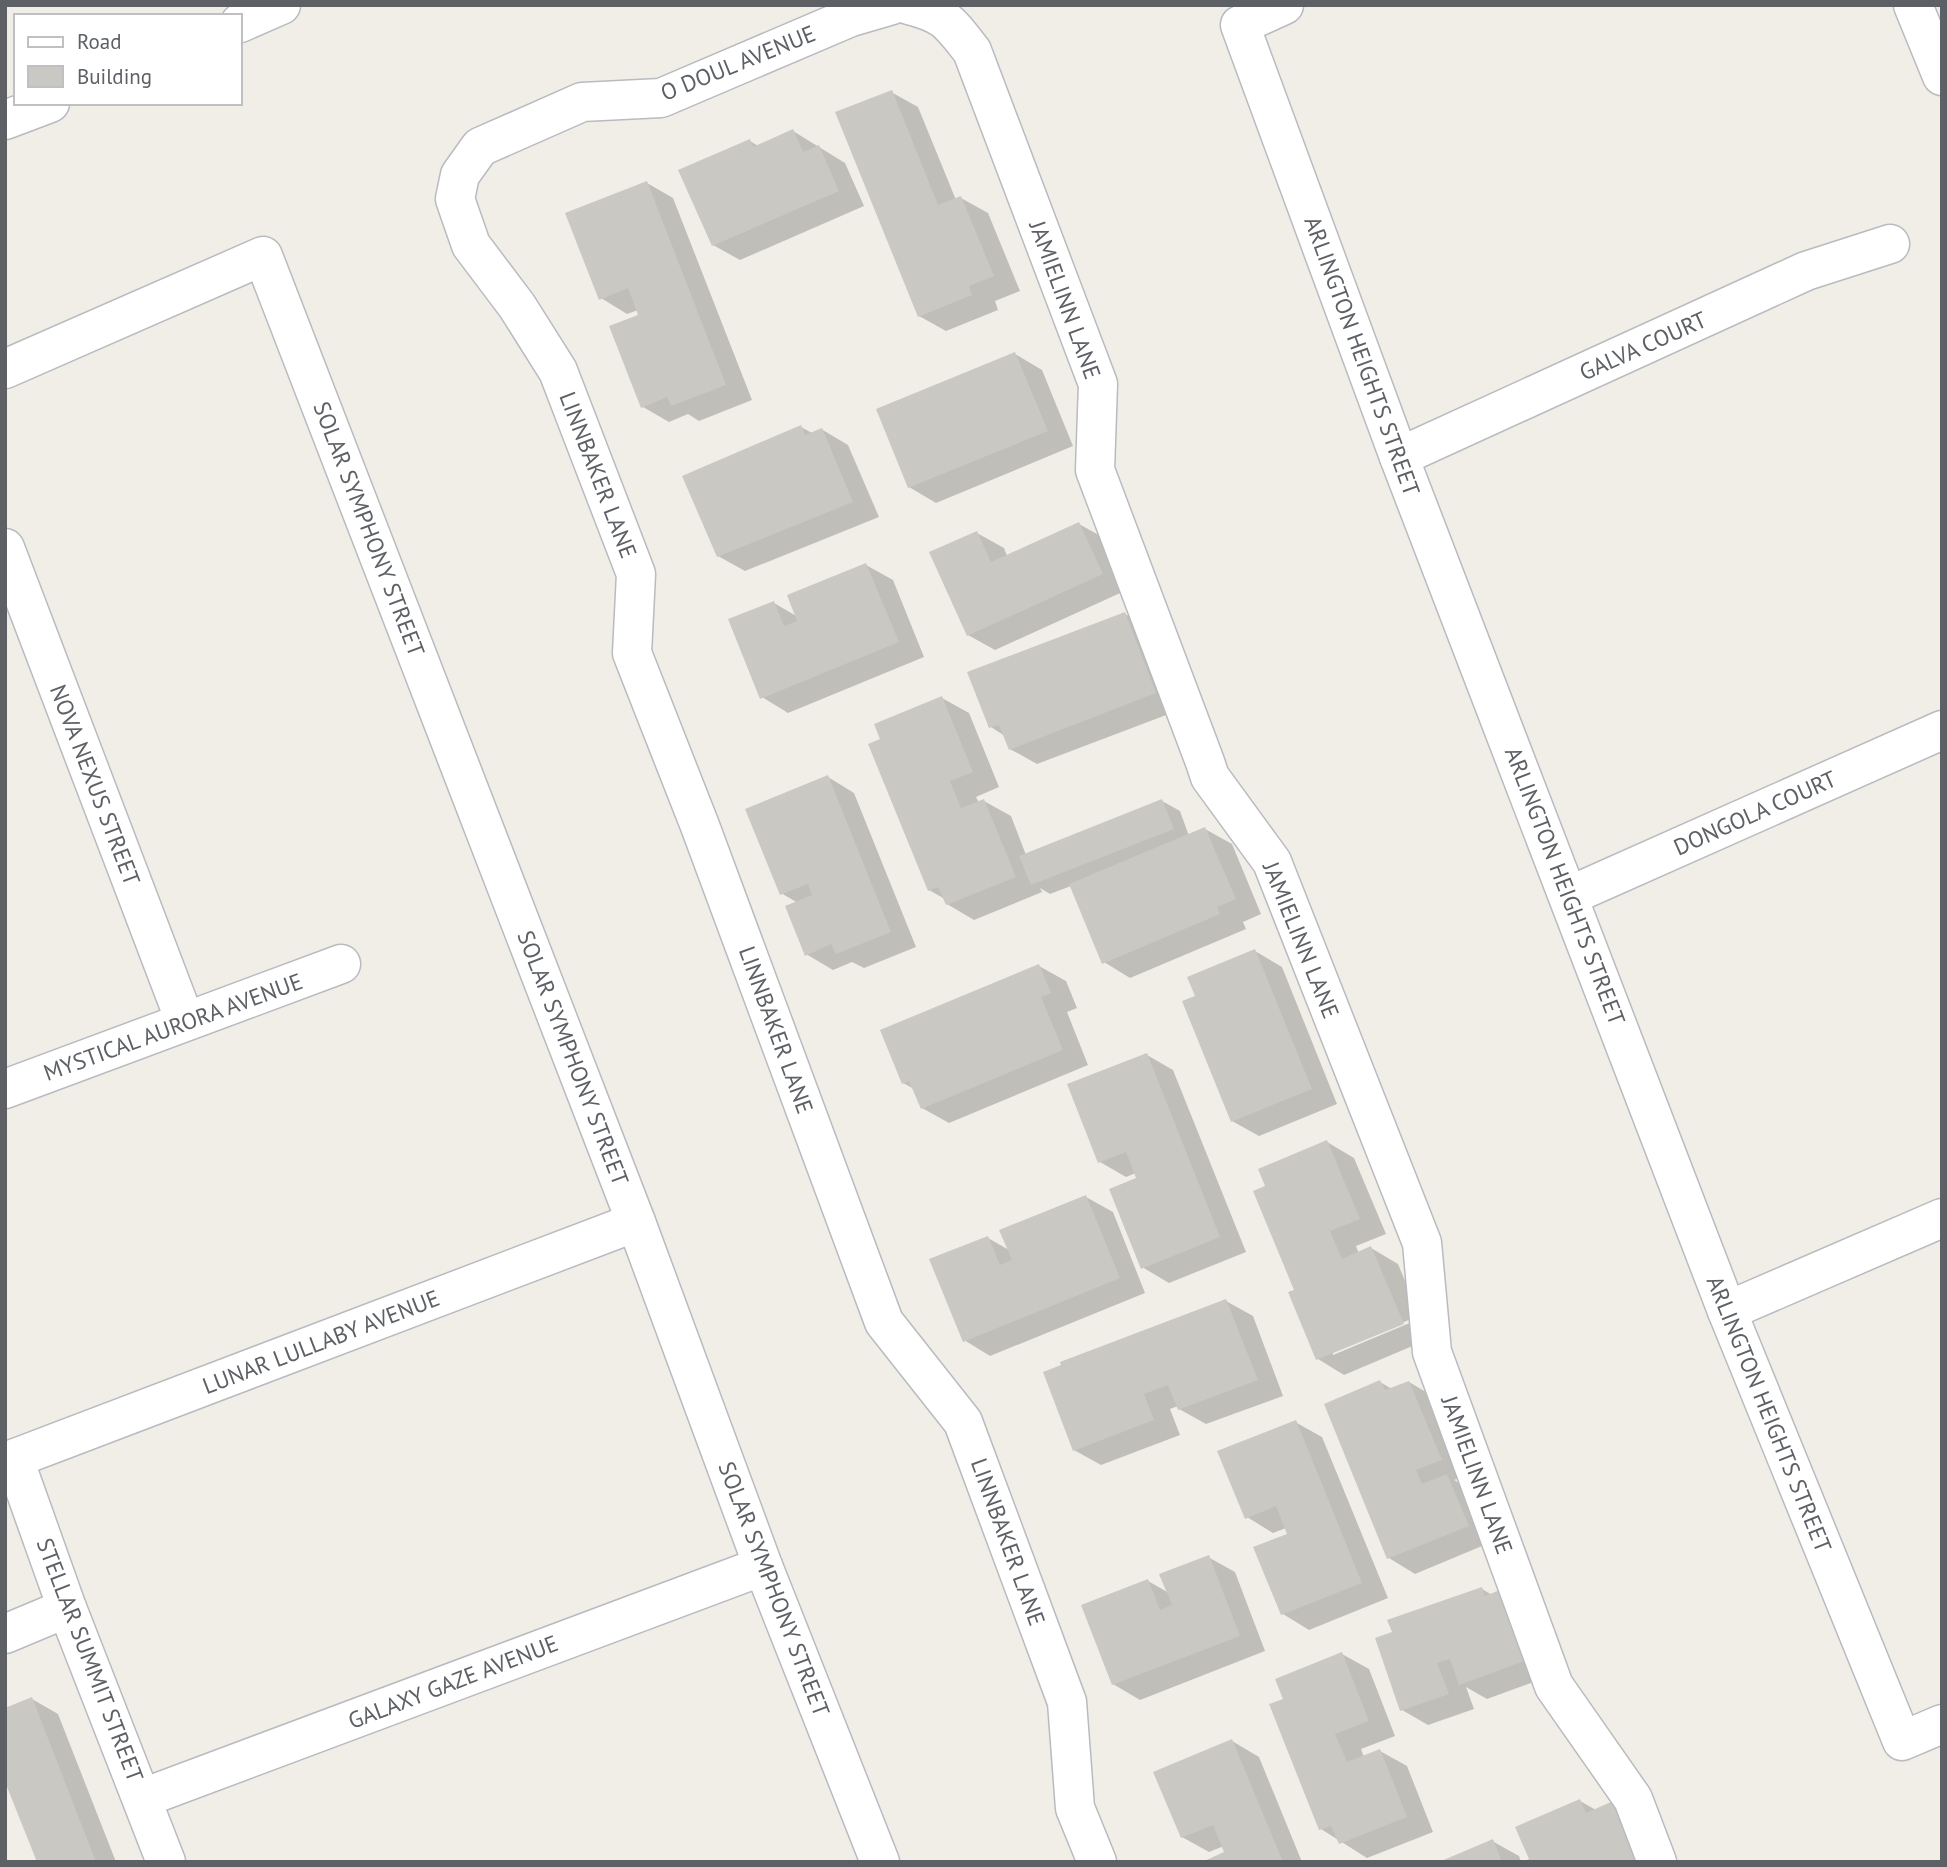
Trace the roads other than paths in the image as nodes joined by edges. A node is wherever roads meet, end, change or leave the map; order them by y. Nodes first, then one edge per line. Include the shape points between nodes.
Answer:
1 (281, 5) edge
2 (892, 5) edge
3 (908, 5) edge
4 (1284, 5) edge
5 (1913, 5) edge
6 (242, 22) edge
7 (1942, 76) edge
8 (45, 105) edge
9 (5, 121) edge
10 (455, 199) joint
11 (1890, 244) dead end
12 (5, 369) edge
13 (1399, 457) junction
14 (5, 548) edge
15 (1942, 730) edge
16 (1569, 896) junction
17 (341, 964) dead end
18 (185, 1021) junction
19 (5, 1090) edge
20 (1942, 1218) edge
21 (636, 1222) junction
22 (1727, 1311) junction
23 (10, 1460) edge
24 (763, 1566) junction
25 (67, 1608) junction
26 (5, 1634) edge
27 (1942, 1724) edge
28 (143, 1798) junction
29 (166, 1862) edge
30 (880, 1862) edge
31 (1097, 1862) edge
32 (1657, 1862) edge

1 - 6 street
2 - 10 street, O DOUL AVENUE via 850,17 662,98 582,102 480,147 460,175
3 - 32 street, JAMIELINN LANE via 949,22 972,51 1098,384 1095,470 1210,777 1272,862 1422,1243 1432,1352 1555,1686 1633,1800
4 - 13 street, ARLINGTON HEIGHTS STREET via 1240,25
5 - 7 street
8 - 9 street
10 - 31 street, LINNBAKER LANE via 471,245 558,371 636,574 632,653 884,1322 963,1422 1067,1702 1074,1808
11 - 13 street, GALVA COURT via 1806,271
12 - 21 street, SOLAR SYMPHONY STREET via 263,256
13 - 16 street, ARLINGTON HEIGHTS STREET
14 - 18 street, NOVA NEXUS STREET
15 - 16 street, DONGOLA COURT
16 - 22 street, ARLINGTON HEIGHTS STREET
17 - 18 street, MYSTICAL AURORA AVENUE
18 - 19 street, MYSTICAL AURORA AVENUE
20 - 22 street
21 - 23 street, LUNAR LULLABY AVENUE
21 - 24 street, SOLAR SYMPHONY STREET
22 - 27 street, ARLINGTON HEIGHTS STREET via 1902,1741
23 - 25 street, STELLAR SUMMIT STREET
24 - 28 street, GALAXY GAZE AVENUE
24 - 30 street, SOLAR SYMPHONY STREET
25 - 26 street
25 - 28 street, STELLAR SUMMIT STREET
28 - 29 street, STELLAR SUMMIT STREET

